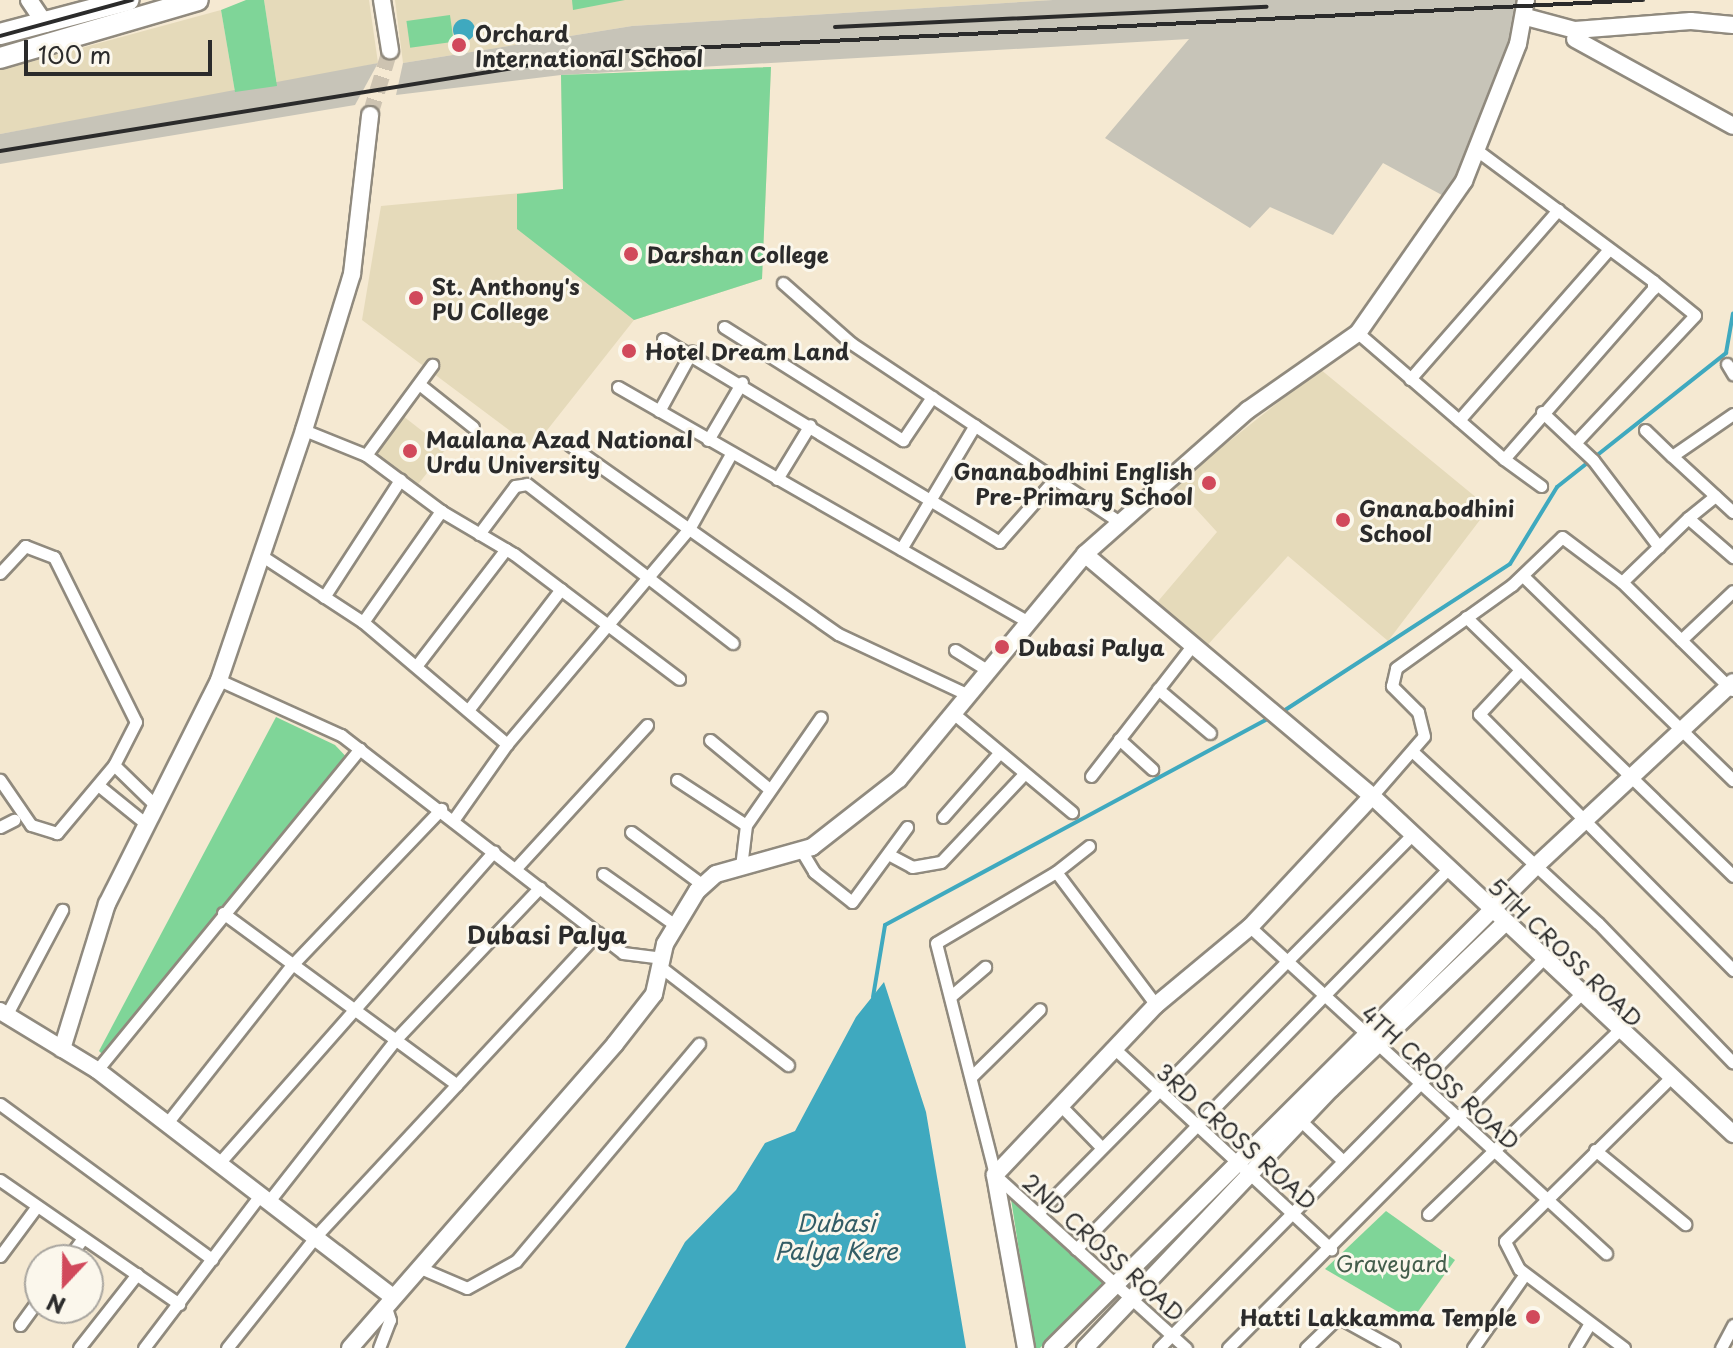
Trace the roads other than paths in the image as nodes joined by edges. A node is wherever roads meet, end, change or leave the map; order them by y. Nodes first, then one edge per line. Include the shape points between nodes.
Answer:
1 (29, 0) edge
2 (129, 0) edge
3 (198, 0) edge
4 (382, 0) edge
5 (1526, 9) edge
6 (45, 24) junction
7 (1704, 25) junction
8 (1733, 25) edge
9 (0, 34) edge
10 (1575, 39) junction
11 (390, 50) tunnel mouth
12 (0, 58) edge
13 (370, 115) tunnel mouth
14 (1733, 126) edge
15 (1478, 151) junction
16 (1558, 210) junction
17 (1609, 249) junction
18 (1653, 281) junction
19 (783, 283) dead end
20 (724, 327) dead end
21 (1358, 333) junction
22 (663, 339) dead end
23 (692, 351) junction
24 (432, 365) dead end
25 (1410, 379) junction
26 (742, 382) junction
27 (419, 384) junction
28 (618, 387) dead end
29 (932, 397) junction
30 (659, 411) junction
31 (1542, 412) junction
32 (1733, 414) edge
33 (1459, 420) junction
34 (810, 425) junction
35 (975, 425) junction
36 (473, 427) dead end
37 (304, 430) junction
38 (1645, 430) dead end
39 (708, 440) junction
40 (1575, 443) junction
41 (570, 445) dead end
42 (731, 454) junction
43 (366, 455) junction
44 (1672, 456) junction
45 (1504, 459) junction
46 (777, 479) junction
47 (1055, 479) junction
48 (400, 480) junction
49 (1541, 486) dead end
50 (1715, 496) junction
51 (928, 500) junction
52 (441, 511) junction
53 (1733, 512) edge
54 (1688, 518) junction
55 (1119, 522) junction
56 (689, 529) junction
57 (479, 534) junction
58 (1659, 547) junction
59 (506, 549) junction
60 (901, 549) junction
61 (259, 554) junction
62 (1085, 554) junction
63 (1733, 557) edge
64 (0, 573) edge
65 (1523, 576) junction
66 (650, 578) junction
67 (1622, 582) junction
68 (561, 589) junction
69 (1733, 591) edge
70 (324, 597) junction
71 (1466, 617) junction
72 (1025, 620) junction
73 (363, 622) junction
74 (609, 626) junction
75 (1681, 640) junction
76 (733, 643) dead end
77 (1194, 643) junction
78 (955, 650) dead end
79 (417, 665) junction
80 (986, 669) junction
81 (1520, 670) junction
82 (679, 679) dead end
83 (219, 680) junction
84 (1731, 687) edge
85 (1158, 689) junction
86 (966, 694) junction
87 (469, 709) junction
88 (953, 713) junction
89 (821, 717) dead end
90 (647, 725) dead end
91 (1682, 730) junction
92 (1210, 733) dead end
93 (1119, 739) junction
94 (710, 740) dead end
95 (507, 744) junction
96 (360, 749) junction
97 (1412, 751) junction
98 (999, 753) junction
99 (114, 765) junction
100 (1152, 769) dead end
101 (1024, 774) junction
102 (1091, 776) dead end
103 (1632, 778) junction
104 (0, 780) edge
105 (677, 780) dead end
106 (1733, 780) edge
107 (98, 785) junction
108 (768, 788) junction
109 (1372, 796) junction
110 (155, 805) junction
111 (441, 809) junction
112 (1072, 812) dead end
113 (943, 817) dead end
114 (454, 819) junction
115 (1588, 819) junction
116 (14, 820) dead end
117 (145, 823) junction
118 (746, 825) junction
119 (0, 827) edge
120 (907, 827) dead end
121 (631, 832) dead end
122 (1411, 836) junction
123 (1089, 846) dead end
124 (801, 850) junction
125 (494, 851) junction
126 (888, 854) junction
127 (1537, 865) junction
128 (741, 867) junction
129 (516, 868) junction
130 (1447, 870) junction
131 (1056, 872) junction
132 (603, 874) dead end
133 (1733, 876) edge
134 (703, 885) junction
135 (540, 887) junction
136 (62, 910) dead end
137 (1492, 910) junction
138 (223, 913) junction
139 (1505, 923) junction
140 (675, 925) junction
141 (1250, 927) junction
142 (598, 933) junction
143 (1285, 960) junction
144 (1542, 960) junction
145 (662, 963) junction
146 (292, 965) junction
147 (985, 967) dead end
148 (1733, 970) edge
149 (1580, 995) junction
150 (951, 996) junction
151 (1324, 997) junction
152 (1156, 1005) junction
153 (350, 1009) junction
154 (1040, 1009) dead end
155 (3, 1013) edge
156 (1617, 1032) junction
157 (396, 1039) junction
158 (1371, 1041) junction
159 (699, 1044) dead end
160 (62, 1049) junction
161 (1117, 1051) junction
162 (1733, 1063) edge
163 (788, 1065) dead end
164 (97, 1070) junction
165 (972, 1076) junction
166 (1668, 1080) junction
167 (1416, 1083) junction
168 (457, 1085) junction
169 (1155, 1091) junction
170 (0, 1104) edge
171 (1063, 1108) junction
172 (1300, 1120) junction
173 (1458, 1122) junction
174 (167, 1123) junction
175 (1194, 1124) junction
176 (1733, 1134) edge
177 (1101, 1147) junction
178 (1492, 1150) junction
179 (1595, 1150) junction
180 (1236, 1161) junction
181 (1343, 1161) junction
182 (220, 1162) junction
183 (1250, 1174) junction
184 (995, 1175) junction
185 (0, 1180) edge
186 (265, 1198) junction
187 (1545, 1198) junction
188 (37, 1206) junction
189 (1038, 1213) junction
190 (1291, 1213) junction
191 (1428, 1214) dead end
192 (1685, 1224) dead end
193 (316, 1236) junction
194 (83, 1238) junction
195 (79, 1244) edge
196 (1076, 1249) junction
197 (1331, 1249) junction
198 (1606, 1253) dead end
199 (0, 1256) edge
200 (212, 1259) junction
201 (418, 1267) junction
202 (137, 1274) junction
203 (1525, 1274) junction
204 (1116, 1286) junction
205 (1131, 1299) junction
206 (389, 1300) junction
207 (179, 1304) junction
208 (24, 1319) edge
209 (20, 1325) dead end
210 (1589, 1325) junction
211 (1733, 1325) edge
212 (1171, 1334) junction
213 (79, 1348) edge
214 (144, 1348) edge
215 (227, 1348) edge
216 (350, 1348) edge
217 (379, 1348) edge
218 (1026, 1348) edge
219 (1052, 1348) edge
220 (1085, 1348) edge
221 (1159, 1348) edge
222 (1186, 1348) edge
223 (1228, 1348) edge
224 (1306, 1348) edge
225 (1394, 1348) edge
226 (1473, 1348) edge
227 (1575, 1348) edge
228 (1624, 1348) edge
229 (1721, 1348) edge

1 - 6 street
2 - 6 highway
3 - 12 highway
4 - 11 street
5 - 7 street via 1575,30
5 - 10 street via 1536,29
5 - 15 street
6 - 9 highway
7 - 8 street
7 - 10 street
10 - 14 street
13 - 37 street via 352,274
15 - 16 street
15 - 21 street via 1396,286
16 - 17 street
16 - 25 street
17 - 18 street
17 - 33 street
18 - 31 street
18 - 40 street via 1695,315
19 - 29 street via 835,330
20 - 29 street via 903,440
21 - 25 street
21 - 55 street via 1248,410
22 - 23 street
23 - 26 street
23 - 30 street
24 - 27 street
25 - 33 street
26 - 34 street
26 - 39 street
27 - 36 street
27 - 43 street
28 - 30 street
29 - 35 street
30 - 39 street
31 - 40 street
31 - 45 street
32 - 44 street
33 - 45 street
34 - 46 street
34 - 51 street
35 - 47 street
35 - 51 street
37 - 43 street
37 - 61 street
38 - 44 street
39 - 42 street
40 - 58 street
41 - 56 street
42 - 46 street
42 - 56 street
43 - 48 street
44 - 50 street
45 - 49 street
46 - 60 street
47 - 51 street via 999,542
47 - 55 street
48 - 52 street
48 - 70 street
50 - 53 street
50 - 54 street
51 - 60 street
52 - 57 street
52 - 73 street
54 - 58 street
54 - 63 street
55 - 62 street
56 - 66 street
56 - 86 street via 838,634
57 - 59 street
57 - 66 street via 515,486 527,484
58 - 67 street
59 - 68 street
59 - 79 street
60 - 72 street
61 - 70 street
61 - 83 street
62 - 72 street
62 - 77 street, 5TH CROSS ROAD
64 - 99 street via 25,546 54,557 135,713 135,731
65 - 67 street via 1562,537
65 - 71 street
65 - 91 street
66 - 74 street
66 - 76 street
67 - 75 street
68 - 74 street
68 - 87 street
69 - 75 street
70 - 73 street
71 - 81 street
71 - 97 street via 1391,675 1424,727
72 - 80 street
73 - 79 street
74 - 82 street
74 - 95 street
75 - 84 street
77 - 85 street
77 - 109 street, 5TH CROSS ROAD
78 - 80 street
79 - 87 street
80 - 86 street
81 - 103 street
81 - 115 street via 1479,714
83 - 96 street
83 - 110 street
84 - 91 street
85 - 92 street
85 - 93 street
86 - 88 street
87 - 95 street
88 - 98 street
88 - 124 street via 899,779
89 - 108 street
90 - 129 street
91 - 103 street
91 - 106 street
93 - 100 street
93 - 102 street
94 - 108 street
95 - 114 street
96 - 111 street
96 - 138 street
97 - 109 street
97 - 127 street
98 - 101 street
98 - 113 street
99 - 107 street
99 - 110 street
101 - 112 street
101 - 126 street via 941,862 912,867
103 - 115 street
103 - 133 street
104 - 107 street via 31,825 57,833
105 - 118 street
107 - 117 street
108 - 118 street
109 - 122 street, 5TH CROSS ROAD
109 - 141 street
110 - 117 street
111 - 114 street
111 - 146 street
114 - 125 street
115 - 127 street
115 - 148 street
116 - 119 street
117 - 160 street via 107,904
118 - 128 street
120 - 126 street
121 - 134 street
122 - 130 street, 5TH CROSS ROAD
122 - 143 street
123 - 131 street
124 - 126 street via 814,872 850,902
124 - 128 street
125 - 129 street
125 - 153 street
127 - 137 street
127 - 162 street
128 - 134 street
129 - 135 street
130 - 137 street, 5TH CROSS ROAD
130 - 151 street
131 - 150 street via 936,943
131 - 152 street
132 - 140 street
134 - 140 street
135 - 142 street
135 - 157 street
136 - 155 street
137 - 139 street, 5TH CROSS ROAD
137 - 158 street
138 - 146 street
138 - 164 street
139 - 144 street, 5TH CROSS ROAD
139 - 158 street
140 - 145 street
141 - 143 street, 4TH CROSS ROAD
141 - 152 street
142 - 145 street via 638,959
142 - 168 street
143 - 151 street, 4TH CROSS ROAD
143 - 169 street
144 - 149 street, 5TH CROSS ROAD
144 - 167 street
145 - 163 street
145 - 201 street via 654,994 615,1044
146 - 153 street
146 - 174 street
147 - 150 street
149 - 156 street, 5TH CROSS ROAD
149 - 173 street
150 - 165 street
151 - 158 street, 4TH CROSS ROAD
151 - 175 street
152 - 161 street
153 - 157 street
153 - 182 street
154 - 165 street
155 - 160 street
156 - 166 street, 5TH CROSS ROAD
156 - 178 street
157 - 168 street
157 - 186 street
158 - 167 street, 4TH CROSS ROAD
158 - 172 street
158 - 180 street
159 - 201 street via 506,1269 467,1288
160 - 164 street
161 - 169 street, 3RD CROSS ROAD
161 - 171 street
164 - 174 street
165 - 184 street
166 - 176 street, 5TH CROSS ROAD
166 - 179 street
167 - 173 street, 4TH CROSS ROAD
167 - 181 street
168 - 193 street
169 - 175 street, 3RD CROSS ROAD
169 - 177 street
170 - 200 street
171 - 177 street
171 - 184 street
172 - 181 street
172 - 183 street
173 - 178 street, 4TH CROSS ROAD
173 - 197 street
174 - 182 street
175 - 180 street, 3RD CROSS ROAD
175 - 196 street
177 - 189 street
178 - 187 street, 4TH CROSS ROAD
178 - 191 street
179 - 187 street
179 - 192 street
180 - 183 street, 3RD CROSS ROAD
180 - 204 street
181 - 190 street
182 - 186 street
183 - 190 street, 3RD CROSS ROAD
183 - 205 street
184 - 189 street, 2ND CROSS ROAD
184 - 218 street
185 - 188 street
186 - 193 street
186 - 200 street
187 - 198 street, 4TH CROSS ROAD
187 - 203 street via 1505,1241
188 - 194 street
188 - 199 street
189 - 196 street, 2ND CROSS ROAD
190 - 197 street, 3RD CROSS ROAD
190 - 212 street
193 - 206 street
193 - 215 street
194 - 195 street
194 - 202 street
196 - 204 street, 2ND CROSS ROAD
197 - 223 street
200 - 207 street
201 - 206 street
202 - 207 street
202 - 213 street
203 - 210 street
203 - 226 street
204 - 205 street, 2ND CROSS ROAD
204 - 219 street
205 - 212 street, 2ND CROSS ROAD
205 - 220 street
206 - 216 street
206 - 217 street via 390,1320
207 - 214 street
208 - 209 street
210 - 227 street
210 - 228 street
211 - 229 street
212 - 221 street
212 - 222 street, 2ND CROSS ROAD
224 - 225 street via 1338,1317

